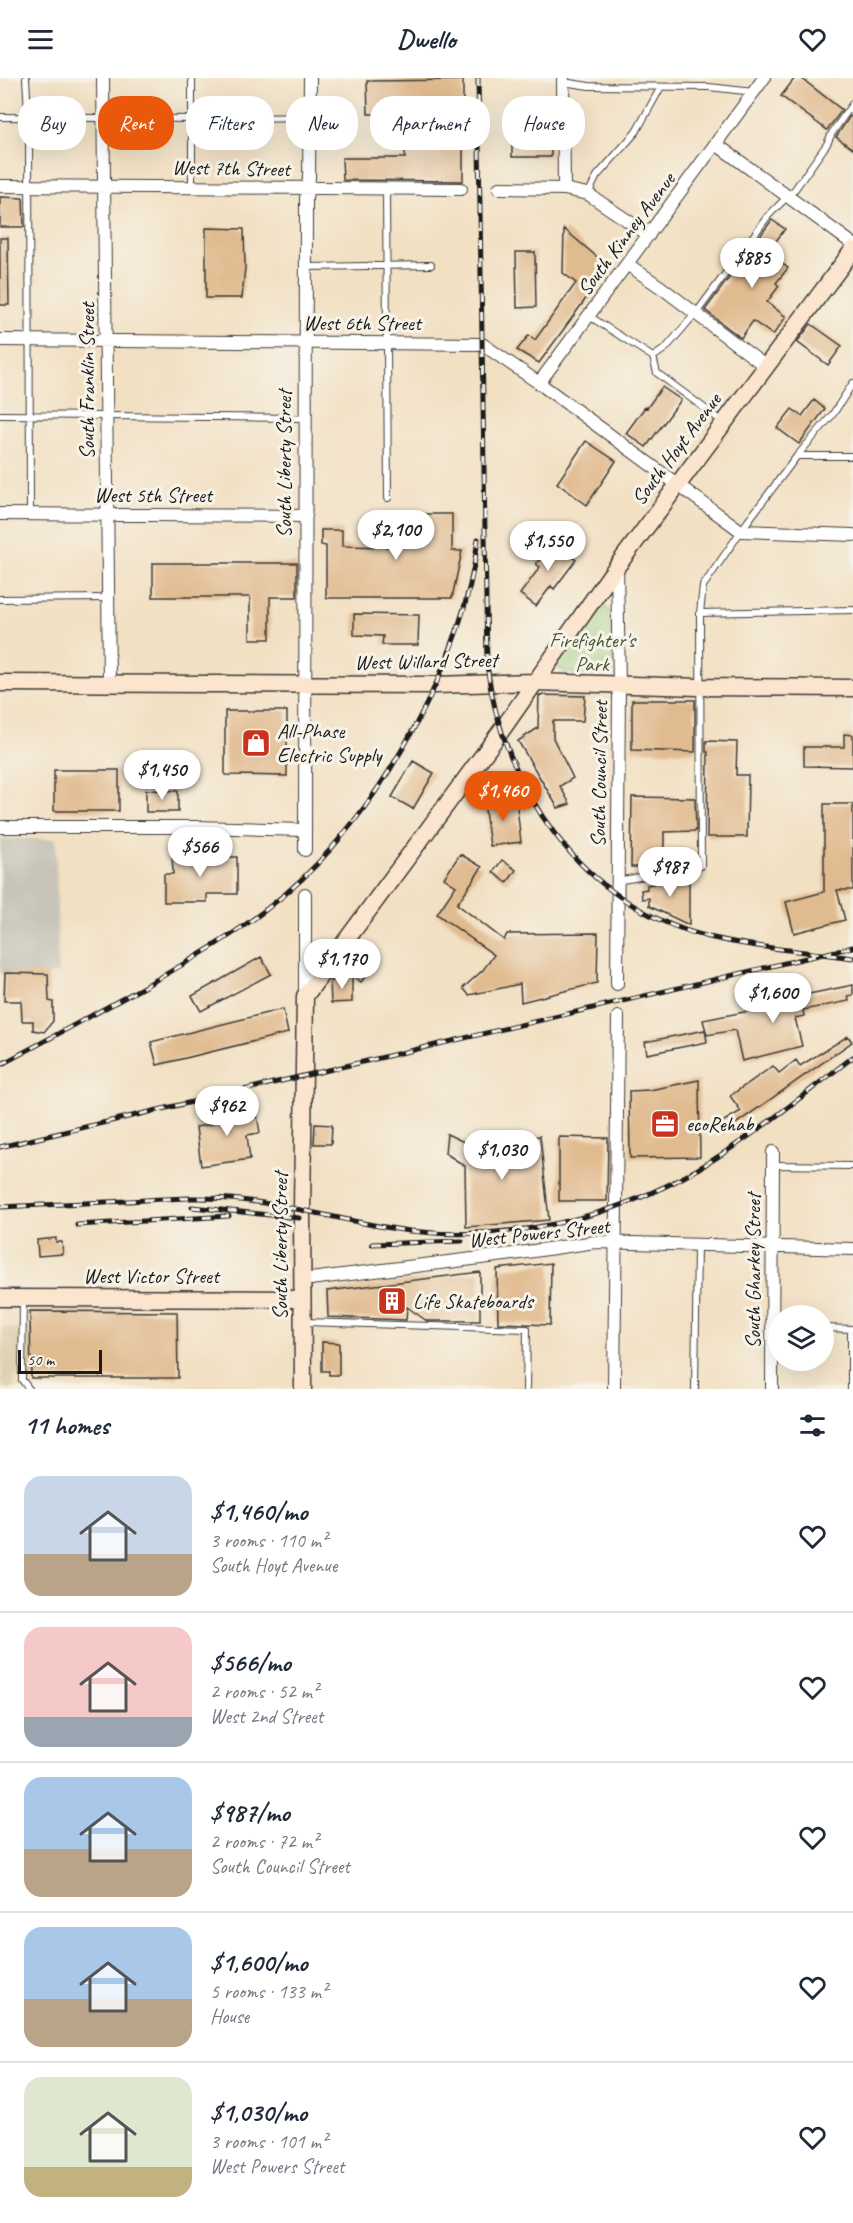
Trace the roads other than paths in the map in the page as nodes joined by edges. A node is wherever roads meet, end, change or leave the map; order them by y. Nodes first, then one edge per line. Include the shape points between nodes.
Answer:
1 (26, 78) edge
2 (103, 78) edge
3 (192, 78) edge
4 (310, 78) edge
5 (764, 78) edge
6 (563, 80) edge
7 (661, 87) junction
8 (754, 92) junction
9 (27, 96) edge
10 (103, 96) edge
11 (192, 96) edge
12 (310, 96) edge
13 (853, 103) edge
14 (0, 117) edge
15 (18, 117) edge
16 (716, 144) junction
17 (28, 150) edge
18 (104, 150) edge
19 (192, 150) edge
20 (309, 150) edge
21 (0, 186) edge
22 (29, 186) junction
23 (104, 186) junction
24 (192, 187) junction
25 (308, 188) junction
26 (499, 188) dead end
27 (387, 189) junction
28 (461, 189) dead end
29 (564, 189) junction
30 (588, 194) junction
31 (786, 196) junction
32 (649, 235) junction
33 (853, 244) edge
34 (853, 250) edge
35 (627, 264) junction
36 (388, 265) junction
37 (431, 265) dead end
38 (306, 267) junction
39 (694, 313) junction
40 (589, 316) junction
41 (0, 340) edge
42 (28, 340) junction
43 (106, 340) junction
44 (305, 342) junction
45 (387, 342) junction
46 (653, 357) junction
47 (765, 366) junction
48 (539, 383) junction
49 (853, 383) edge
50 (0, 415) edge
51 (29, 416) junction
52 (107, 417) junction
53 (306, 418) junction
54 (724, 423) junction
55 (797, 456) junction
56 (853, 456) edge
57 (677, 485) junction
58 (388, 498) dead end
59 (0, 514) edge
60 (30, 514) junction
61 (107, 514) junction
62 (306, 516) junction
63 (741, 531) junction
64 (853, 535) edge
65 (617, 565) junction
66 (108, 598) junction
67 (0, 599) edge
68 (853, 610) edge
69 (700, 613) junction
70 (534, 682) junction
71 (0, 683) edge
72 (109, 684) junction
73 (306, 685) junction
74 (619, 685) junction
75 (699, 687) junction
76 (853, 688) edge
77 (0, 827) edge
78 (305, 830) junction
79 (305, 850) dead end
80 (617, 880) junction
81 (305, 894) dead end
82 (617, 984) dead end
83 (305, 996) junction
84 (618, 1017) dead end
85 (773, 1159) joint
86 (853, 1166) edge
87 (615, 1243) junction
88 (697, 1245) junction
89 (772, 1248) junction
90 (853, 1250) edge
91 (302, 1280) junction
92 (0, 1298) edge
93 (23, 1298) junction
94 (302, 1299) junction
95 (775, 1305) edge
96 (303, 1322) junction
97 (834, 1328) edge
98 (852, 1329) edge
99 (773, 1371) edge
100 (29, 1389) edge
101 (303, 1389) edge
102 (526, 1389) edge
103 (614, 1389) edge
104 (695, 1389) edge
105 (772, 1389) edge
106 (851, 1389) edge

1 - 9 lane
2 - 10 street, South Franklin Street
3 - 11 lane
4 - 12 street, South Liberty Street
5 - 8 street, South Kinney Avenue
6 - 7 lane via 589,86
6 - 29 street
7 - 8 lane
7 - 30 lane via 636,132 597,176
8 - 16 street, South Kinney Avenue
13 - 31 lane via 828,144
14 - 15 lane
16 - 31 street
16 - 32 street, South Kinney Avenue
17 - 22 lane
18 - 23 street, South Franklin Street
19 - 24 lane
20 - 25 street, South Liberty Street
21 - 22 street, West 7th Street
22 - 23 street, West 7th Street
22 - 42 lane
23 - 24 street, West 7th Street
23 - 43 street, South Franklin Street
24 - 25 street, West 7th Street
25 - 27 street, West 7th Street
25 - 38 street, South Liberty Street
26 - 29 street
27 - 28 street, West 7th Street
27 - 36 lane
29 - 30 street
30 - 32 street
31 - 33 street
31 - 39 lane
32 - 35 street, South Kinney Avenue
34 - 47 main road, South Hoyt Avenue
35 - 39 street
35 - 40 street, South Kinney Avenue
36 - 37 lane
36 - 38 lane
36 - 45 lane
38 - 44 street, South Liberty Street
39 - 46 lane via 666,348
39 - 47 street
40 - 46 lane
40 - 48 street, South Kinney Avenue
41 - 42 street, West 6th Street
42 - 43 street, West 6th Street
42 - 51 lane
43 - 44 street, West 6th Street
43 - 52 street, South Franklin Street
44 - 45 street, West 6th Street
44 - 53 street, South Liberty Street
45 - 48 street, West 6th Street via 482,344
45 - 58 lane
46 - 54 lane via 657,373
47 - 54 main road, South Hoyt Avenue
48 - 57 street, West 6th Street
49 - 55 lane
50 - 51 lane
51 - 52 lane
51 - 60 lane
52 - 53 lane
52 - 61 street, South Franklin Street
53 - 62 street, South Liberty Street
54 - 57 main road, South Hoyt Avenue
55 - 56 lane
55 - 63 lane
57 - 63 street
57 - 65 main road, South Hoyt Avenue
59 - 60 street, West 5th Street
60 - 61 street, West 5th Street
61 - 62 street, West 5th Street
61 - 66 street, South Franklin Street
62 - 73 street, South Liberty Street
63 - 64 street
63 - 69 lane via 703,586
65 - 70 main road, South Hoyt Avenue
65 - 74 street, South Council Street
66 - 67 lane
66 - 72 street, South Franklin Street
68 - 69 lane
69 - 75 lane
70 - 73 main road, West Willard Street
70 - 74 main road, West Willard Street
70 - 83 main road, South Hoyt Avenue
71 - 72 main road, West Willard Street
72 - 73 main road, West Willard Street
73 - 78 street, South Liberty Street
74 - 75 main road, West Willard Street
74 - 80 street, South Council Street
75 - 76 main road, West Willard Street
75 - 80 lane via 700,866
77 - 78 street
78 - 79 street, South Liberty Street
80 - 82 street, South Council Street
81 - 83 street
83 - 91 main road, South Liberty Street
84 - 87 street
85 - 86 lane
85 - 89 street, South Gharkey Street
87 - 88 street, West Powers Street
87 - 91 street, West Powers Street via 595,1242
87 - 103 street
88 - 89 street, West Powers Street
88 - 104 lane
89 - 90 street, West Powers Street
89 - 95 street, South Gharkey Street
91 - 94 main road, South Liberty Street
92 - 93 main road, West Victor Street
93 - 94 main road, West Victor Street
93 - 100 lane via 22,1380
94 - 96 main road, South Liberty Street
96 - 101 main road, South Liberty Street
96 - 102 lane via 527,1329
97 - 98 lane
98 - 106 lane
99 - 105 street, South Gharkey Street

